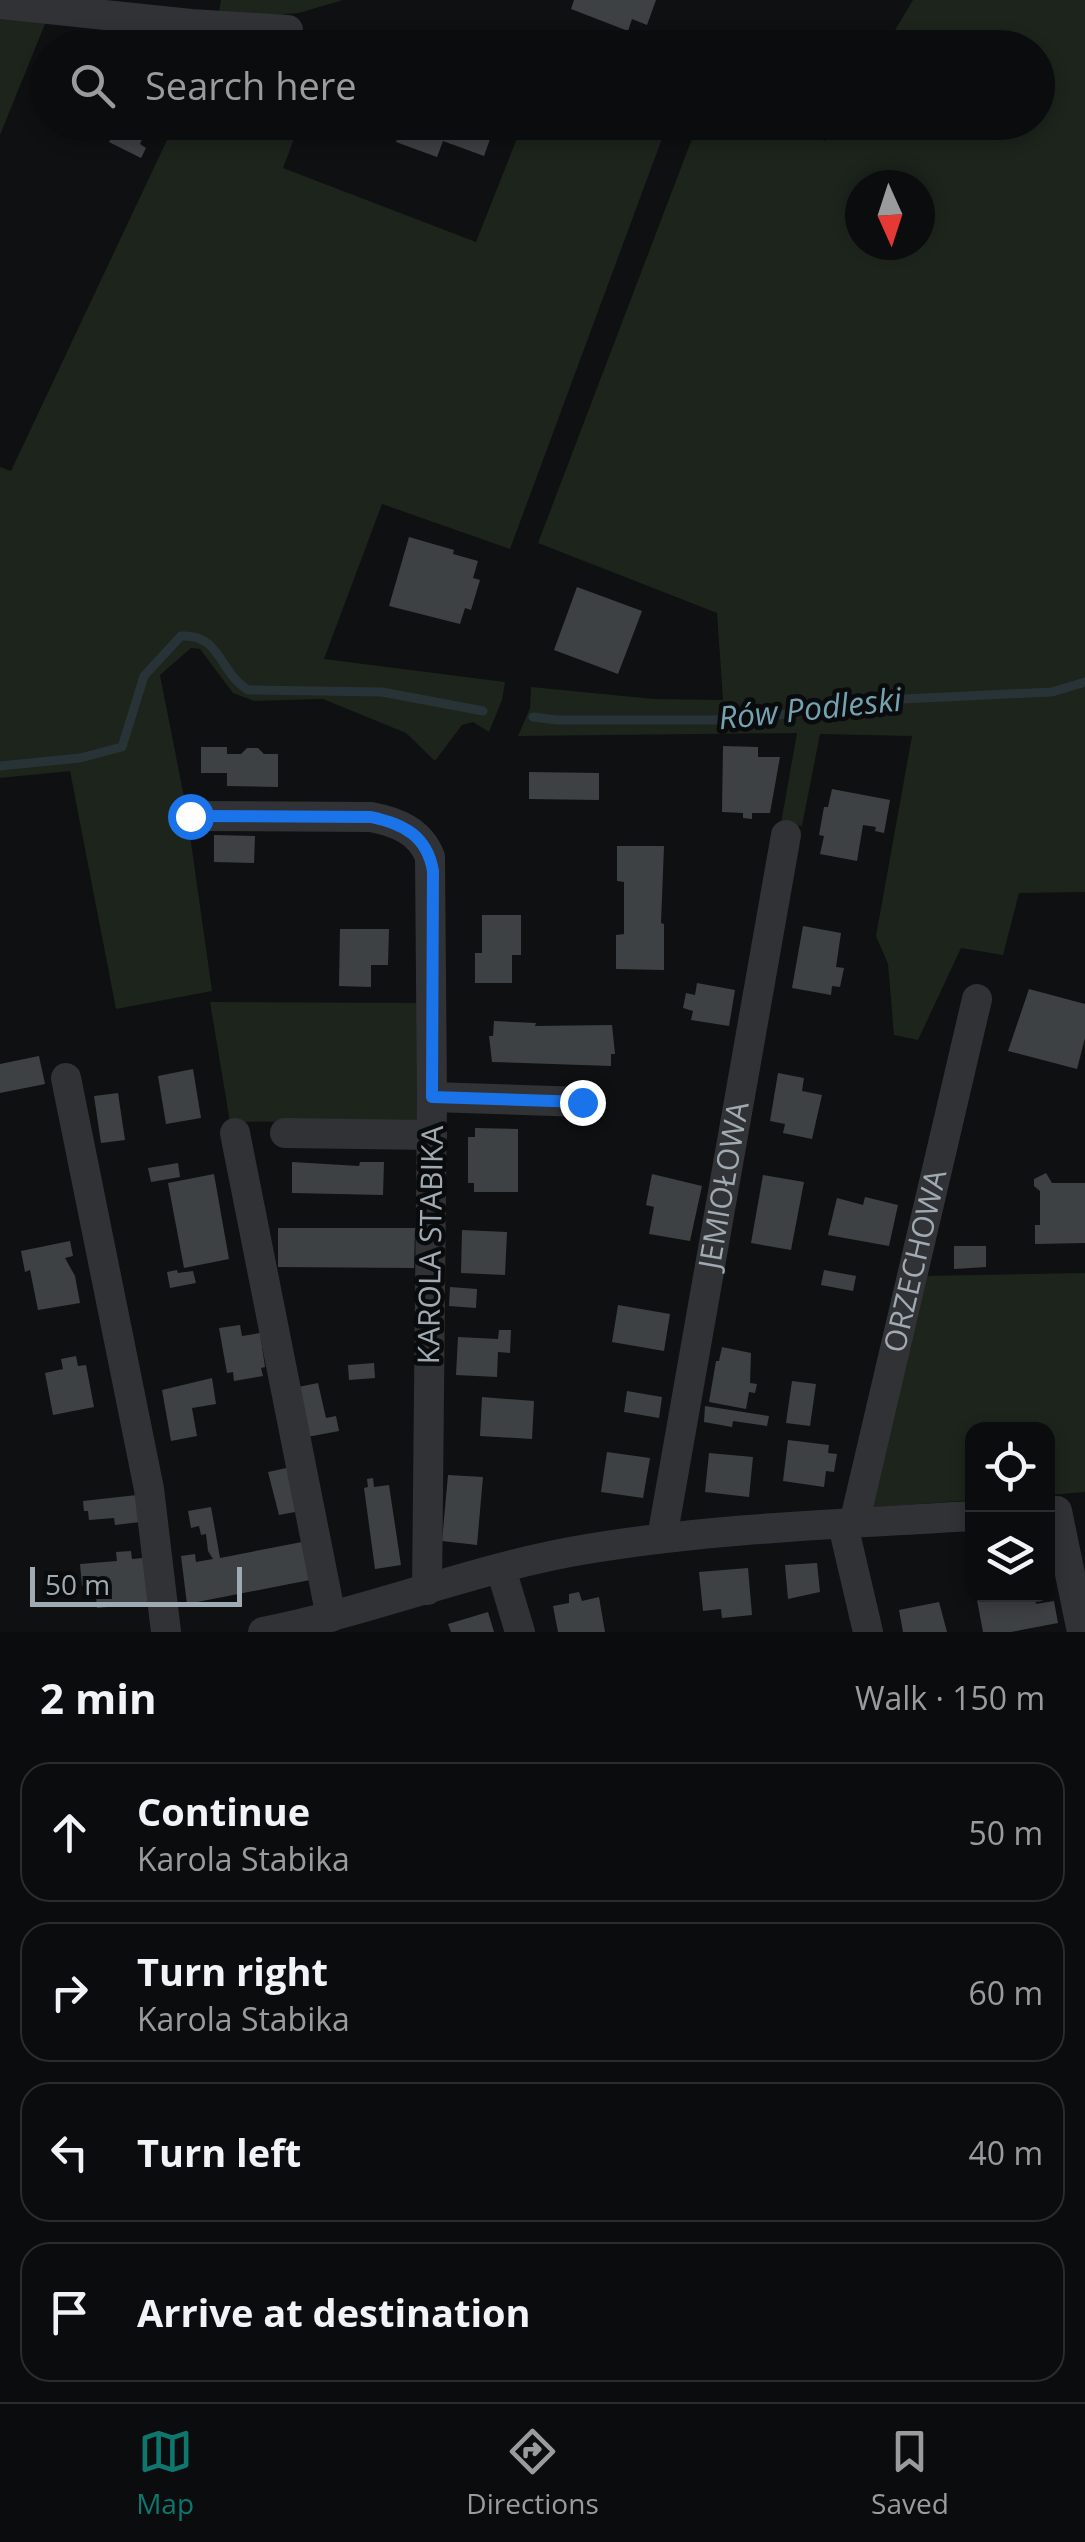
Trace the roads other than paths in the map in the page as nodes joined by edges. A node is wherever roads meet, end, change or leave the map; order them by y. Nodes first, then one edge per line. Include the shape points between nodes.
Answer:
1 (37, 3) edge
2 (0, 4) edge
3 (288, 30) dead end
4 (190, 816) dead end
5 (786, 835) dead end
6 (977, 999) dead end
7 (66, 1078) dead end
8 (432, 1097) junction
9 (582, 1102) dead end
10 (235, 1133) dead end
11 (284, 1133) dead end
12 (432, 1135) junction
13 (1063, 1510) edge
14 (965, 1516) edge
15 (848, 1524) junction
16 (662, 1538) junction
17 (501, 1569) junction
18 (427, 1590) junction
19 (331, 1617) junction
20 (166, 1632) edge
21 (263, 1632) edge
22 (520, 1632) edge
23 (868, 1632) edge
24 (1082, 1632) edge

1 - 2 street
1 - 3 street
4 - 8 street, KAROLA STABIKA via 371,817 410,830 426,847 433,871
5 - 16 street, JEMIOŁOWA
6 - 15 street, ORZECHOWA
7 - 20 street via 149,1489
8 - 9 street
8 - 12 street, KAROLA STABIKA
10 - 19 street
11 - 12 street
12 - 18 street, KAROLA STABIKA
13 - 24 street
14 - 15 street
15 - 16 street
15 - 23 street
16 - 17 street
17 - 18 street
17 - 22 street
18 - 19 street
19 - 21 street

